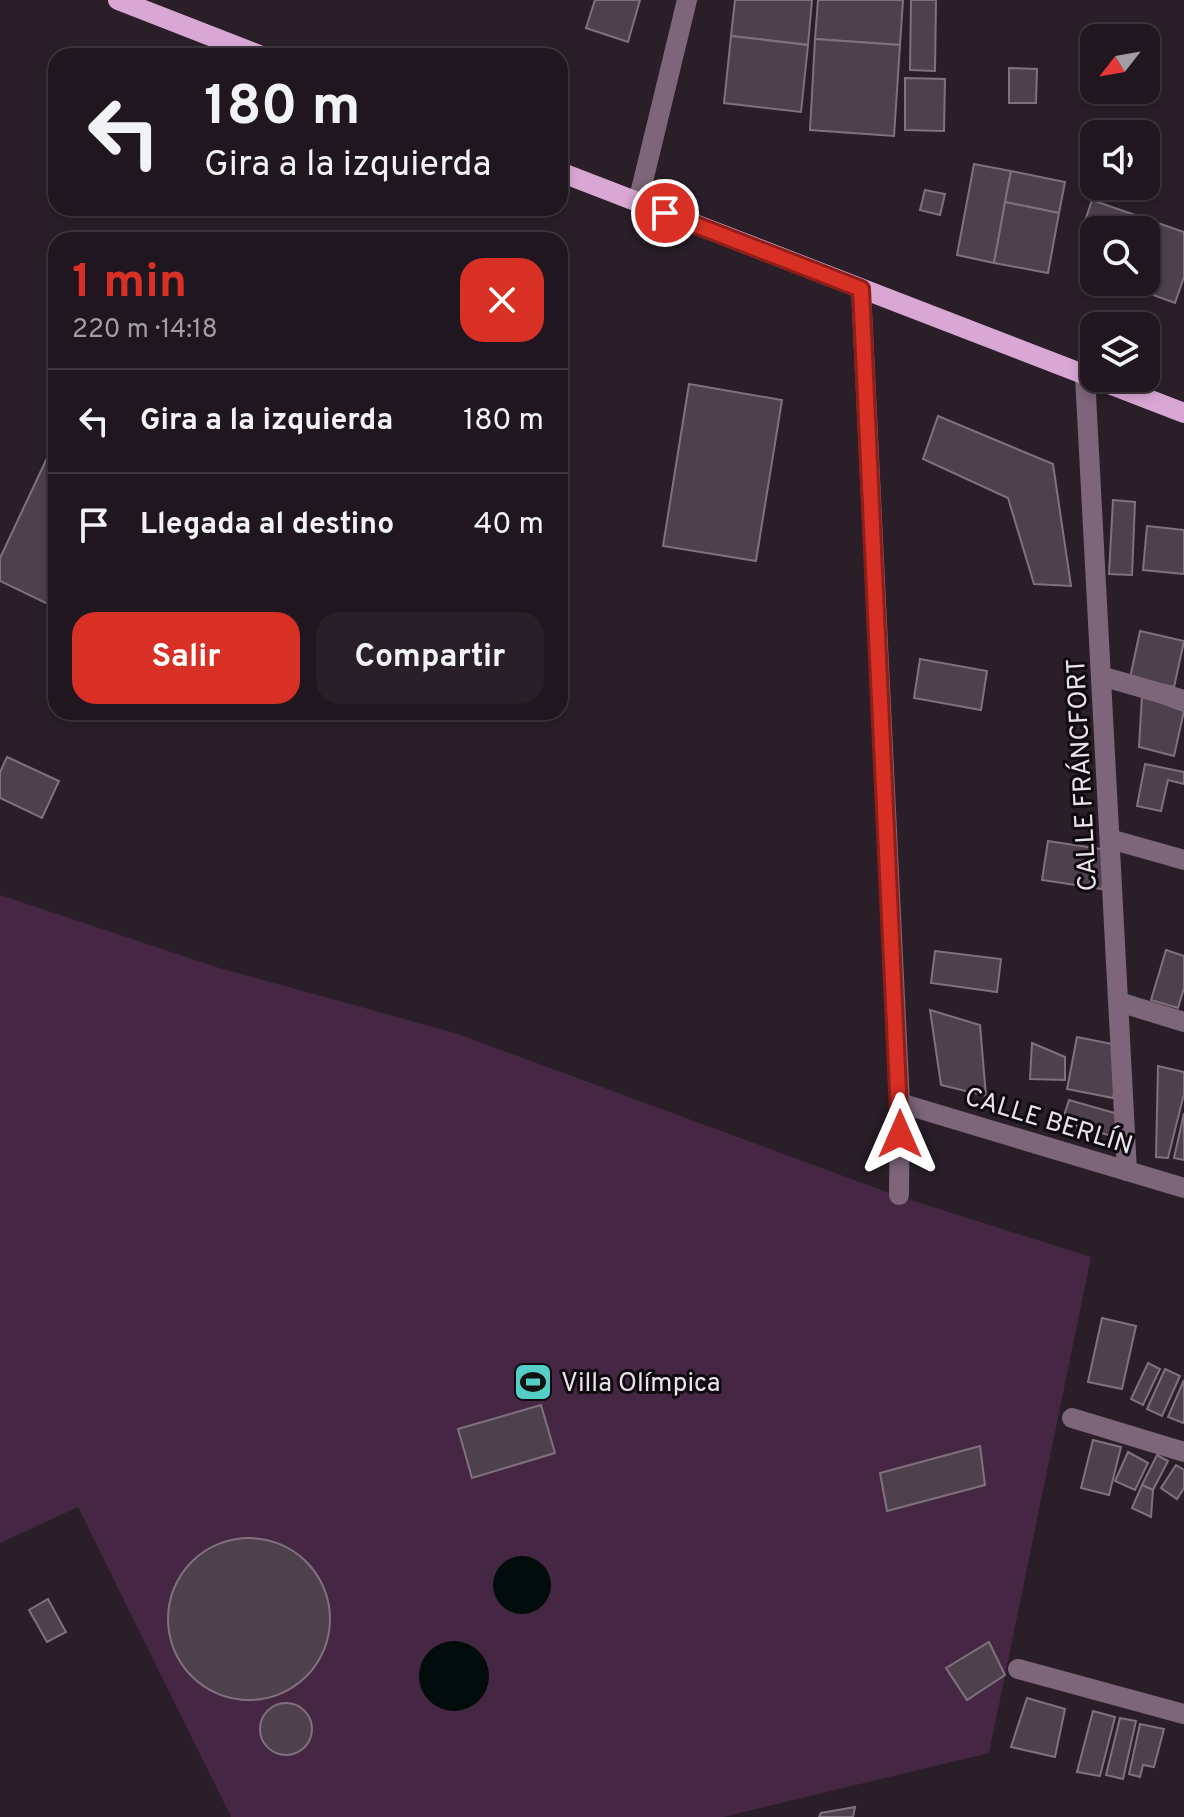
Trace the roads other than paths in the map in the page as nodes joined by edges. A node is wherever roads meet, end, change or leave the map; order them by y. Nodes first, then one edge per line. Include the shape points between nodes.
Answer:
1 (118, 0) edge
2 (687, 0) edge
3 (241, 48) edge
4 (568, 175) edge
5 (638, 202) junction
6 (861, 289) junction
7 (1080, 374) edge
8 (1086, 392) edge
9 (1128, 392) edge
10 (1184, 413) edge
11 (1101, 676) junction
12 (1184, 700) edge
13 (1110, 839) junction
14 (1184, 860) edge
15 (1119, 1002) junction
16 (1184, 1022) edge
17 (900, 1103) junction
18 (1127, 1171) junction
19 (1184, 1188) edge
20 (899, 1195) dead end
21 (1072, 1418) dead end
22 (1184, 1452) edge
23 (1018, 1669) dead end
24 (1184, 1714) edge

1 - 3 main road
2 - 5 street
4 - 5 main road
5 - 6 main road
6 - 7 main road
6 - 17 street
8 - 11 street, CALLE FRÁNCFORT
9 - 10 main road
11 - 12 street
11 - 13 street, CALLE FRÁNCFORT
13 - 14 street
13 - 15 street, CALLE FRÁNCFORT
15 - 16 street
15 - 18 street, CALLE FRÁNCFORT
17 - 18 street, CALLE BERLÍN
17 - 20 street
18 - 19 street, CALLE BERLÍN
21 - 22 street
23 - 24 street

